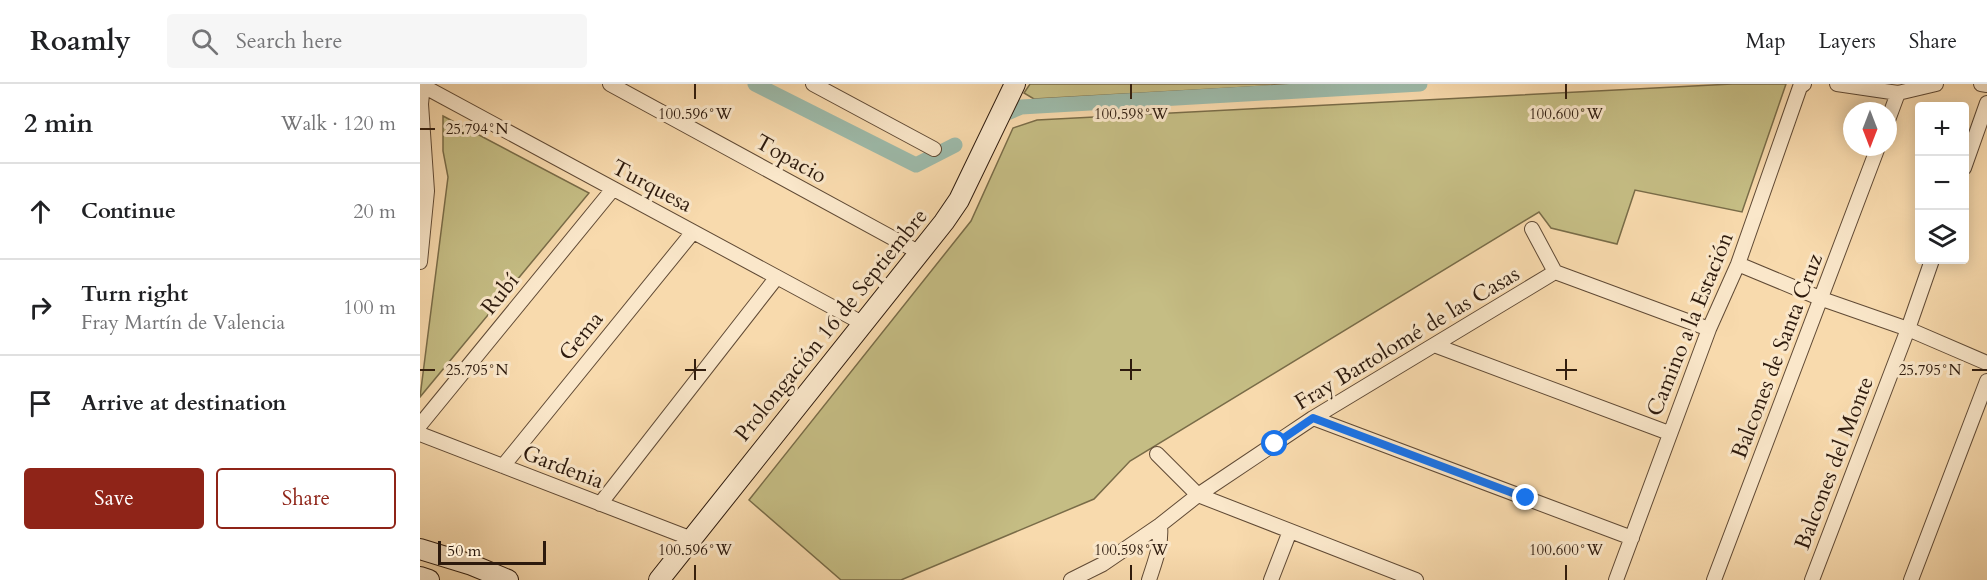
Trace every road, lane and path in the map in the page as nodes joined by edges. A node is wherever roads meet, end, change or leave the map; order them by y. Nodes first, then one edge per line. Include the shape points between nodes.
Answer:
1 (610, 84) edge
2 (813, 84) edge
3 (1804, 84) edge
4 (1837, 84) edge
5 (1936, 84) edge
6 (1981, 84) edge
7 (423, 85) edge
8 (1010, 85) edge
9 (1987, 85) edge
10 (1898, 93) junction
11 (1895, 102) edge
12 (1987, 103) edge
13 (421, 133) edge
14 (934, 149) dead end
15 (1875, 156) edge
16 (1969, 156) edge
17 (613, 189) junction
18 (1532, 229) dead end
19 (693, 232) junction
20 (920, 253) junction
21 (420, 262) edge
22 (1738, 264) junction
23 (1931, 264) edge
24 (1555, 272) junction
25 (777, 277) junction
26 (1822, 299) junction
27 (862, 323) junction
28 (1709, 329) junction
29 (1908, 329) junction
30 (1434, 345) junction
31 (1987, 363) edge
32 (1987, 381) edge
33 (1313, 418) junction
34 (420, 425) edge
35 (1669, 433) junction
36 (420, 434) edge
37 (1157, 454) dead end
38 (503, 466) junction
39 (1198, 495) junction
40 (600, 504) junction
41 (1160, 525) junction
42 (1290, 531) junction
43 (1632, 538) junction
44 (692, 539) junction
45 (420, 549) edge
46 (420, 577) edge
47 (1399, 577) edge
48 (429, 580) edge
49 (508, 580) edge
50 (659, 580) edge
51 (1071, 580) edge
52 (1149, 580) edge
53 (1271, 580) edge
54 (1416, 580) edge
55 (1616, 580) edge
56 (1714, 580) edge
57 (1812, 580) edge
58 (1911, 580) edge

1 - 20 street, Topacio
2 - 14 street
3 - 22 street, Camino a la Estación
4 - 10 street
5 - 10 street
6 - 9 street
7 - 13 street
7 - 17 street, Turquesa
8 - 20 street, Prolongación 16 de Septiembre via 959,200
10 - 11 street
12 - 16 street
13 - 21 street via 427,191
15 - 26 street, Balcones de Santa Cruz
17 - 19 street, Turquesa
17 - 34 street, Rubí
18 - 24 street
19 - 25 street, Turquesa
19 - 38 street, Gema
20 - 27 street, Prolongación 16 de Septiembre
22 - 26 street
22 - 28 street, Camino a la Estación
23 - 29 street, Balcones del Monte
24 - 28 street
24 - 30 street, Fray Bartolomé de las Casas
25 - 27 street, Turquesa
25 - 40 street
26 - 29 street
26 - 56 street, Balcones de Santa Cruz
27 - 44 street, Prolongación 16 de Septiembre
28 - 35 street, Camino a la Estación
29 - 31 street
29 - 57 street, Balcones del Monte
30 - 33 street, Fray Bartolomé de las Casas
30 - 35 street
32 - 58 street
33 - 39 street, Fray Bartolomé de las Casas
33 - 43 street
35 - 43 street, Camino a la Estación
36 - 38 street, Gardenia
37 - 39 street
38 - 40 street, Gardenia
39 - 41 street, Fray Bartolomé de las Casas
39 - 42 street
40 - 44 street, Gardenia
41 - 51 street, Fray Bartolomé de las Casas via 1103,564
41 - 52 street via 1160,548
42 - 47 street
42 - 53 street
43 - 55 street, Camino a la Estación
44 - 50 street, Prolongación 16 de Septiembre
45 - 49 street
46 - 48 street
47 - 54 street

